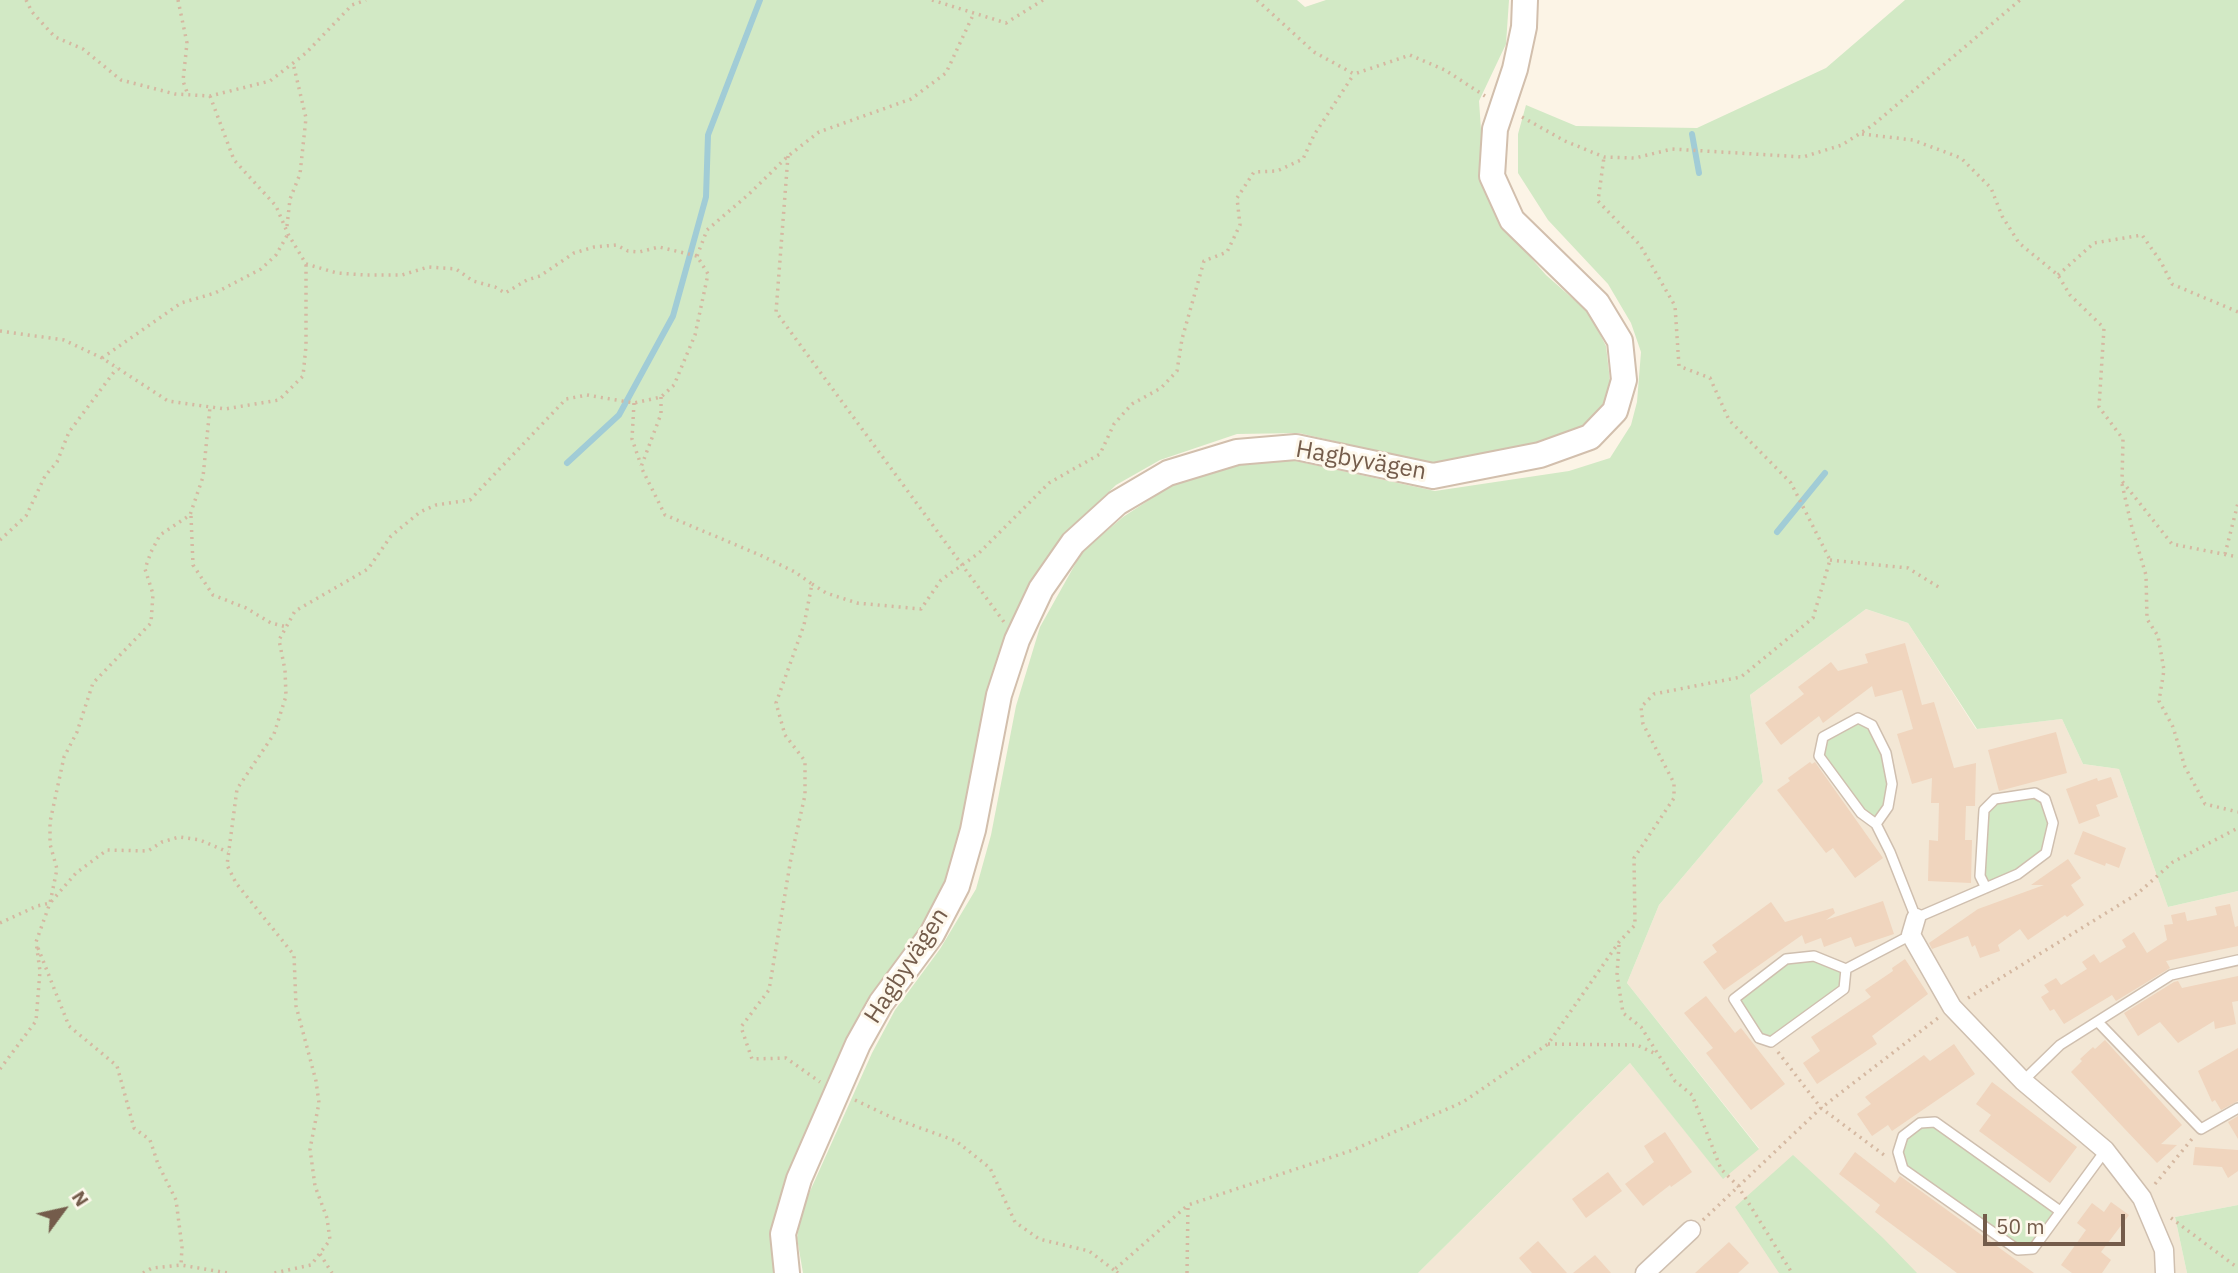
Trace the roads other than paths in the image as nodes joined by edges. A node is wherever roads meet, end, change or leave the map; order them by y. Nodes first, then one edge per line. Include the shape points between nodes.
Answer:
1 (1525, 0) edge
2 (1876, 824) junction
3 (1986, 888) junction
4 (1914, 927) junction
5 (2238, 960) edge
6 (1846, 969) junction
7 (2098, 1022) junction
8 (2023, 1081) junction
9 (2238, 1108) edge
10 (2105, 1150) junction
11 (2060, 1212) junction
12 (1691, 1230) road end
13 (787, 1273) edge
14 (1645, 1273) edge
15 (2165, 1273) edge

1 - 13 street, Hagbyvägen via 1524,27 1495,129 1492,176 1512,220 1597,303 1620,341 1624,380 1615,411 1590,437 1540,455 1433,476 1296,447 1237,452 1168,473 1116,503 1073,543 1041,589 1017,640 999,695 974,830 957,886 932,934 881,1003 858,1044 799,1179 783,1234
2 - 2 lane via 1888,807 1892,783 1886,753 1872,724 1858,718 1823,737 1819,755 1861,813
2 - 4 lane
3 - 3 lane via 2018,874 2046,853 2053,823 2045,799 2035,793 1995,799 1984,810 1980,876
3 - 4 lane
4 - 6 lane
4 - 8 street via 1952,1007
5 - 7 lane via 2171,975
6 - 6 lane via 1814,956 1786,959 1734,999 1759,1038 1770,1042 1844,989
7 - 8 lane via 2060,1045
7 - 9 lane via 2201,1129
8 - 10 street
10 - 11 lane
10 - 15 street via 2142,1198 2164,1250
11 - 11 lane via 1935,1122 1920,1123 1903,1136 1898,1152 1903,1169 2018,1250 2033,1249
12 - 14 street

